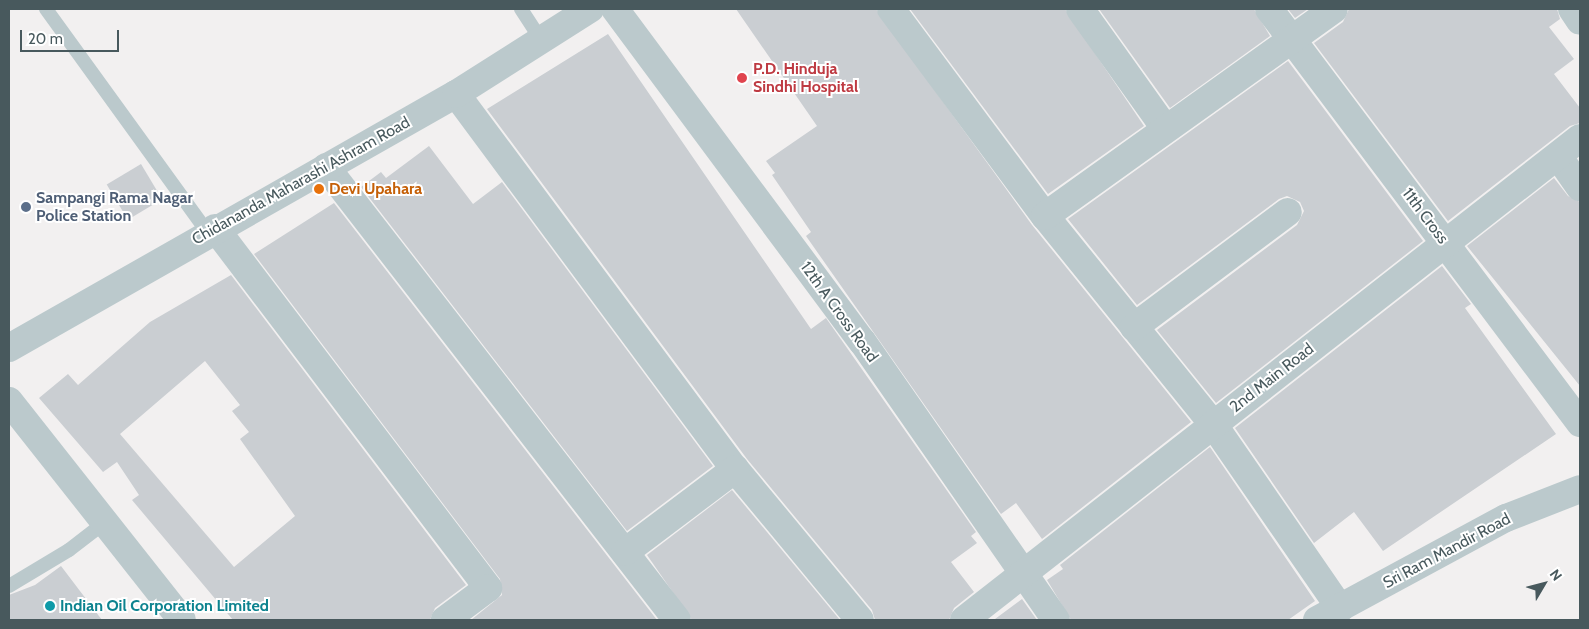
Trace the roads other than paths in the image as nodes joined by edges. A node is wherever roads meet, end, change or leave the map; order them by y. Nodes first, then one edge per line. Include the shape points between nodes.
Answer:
1 (46, 9) edge
2 (521, 9) edge
3 (590, 9) edge
4 (615, 9) edge
5 (891, 9) edge
6 (1080, 9) edge
7 (1269, 9) edge
8 (1334, 9) edge
9 (1572, 9) edge
10 (1580, 20) edge
11 (1291, 38) junction
12 (541, 40) junction
13 (456, 94) junction
14 (1165, 128) junction
15 (1580, 138) edge
16 (1558, 156) junction
17 (326, 167) junction
18 (1580, 187) edge
19 (1288, 212) dead end
20 (1046, 216) junction
21 (211, 230) junction
22 (1445, 243) junction
23 (1134, 327) junction
24 (9, 348) edge
25 (9, 401) edge
26 (1580, 423) edge
27 (1213, 424) junction
28 (735, 469) junction
29 (1580, 489) edge
30 (104, 522) junction
31 (625, 552) junction
32 (1023, 573) junction
33 (9, 586) edge
34 (1329, 614) edge
35 (175, 618) edge
36 (445, 620) edge
37 (677, 620) edge
38 (860, 620) edge
39 (964, 620) edge
40 (1056, 620) edge

1 - 21 lane
2 - 12 lane
3 - 12 street, Chidananda Maharashi Ashram Road
4 - 32 street, 12th A Cross Road via 862,341
5 - 20 street
6 - 14 street
7 - 11 street, 11th Cross
8 - 11 street
9 - 10 street
11 - 14 street
11 - 22 street, 11th Cross
12 - 13 street, Chidananda Maharashi Ashram Road
13 - 17 street, Chidananda Maharashi Ashram Road
13 - 28 street
14 - 20 street
15 - 16 street, 2nd Main Road
16 - 18 street
16 - 22 street, 2nd Main Road
17 - 21 street, Chidananda Maharashi Ashram Road
17 - 31 street
19 - 23 street
20 - 23 street
21 - 24 street, Chidananda Maharashi Ashram Road
21 - 36 street via 488,588
22 - 26 street, 11th Cross
22 - 27 street, 2nd Main Road
23 - 27 street
25 - 30 street
27 - 32 street, 2nd Main Road
27 - 34 street
28 - 31 street
28 - 38 street
29 - 34 street, Sri Ram Mandir Road via 1506,518
30 - 33 lane via 69,550
30 - 35 street
31 - 37 street
32 - 39 street, 2nd Main Road
32 - 40 street, 12th A Cross Road

